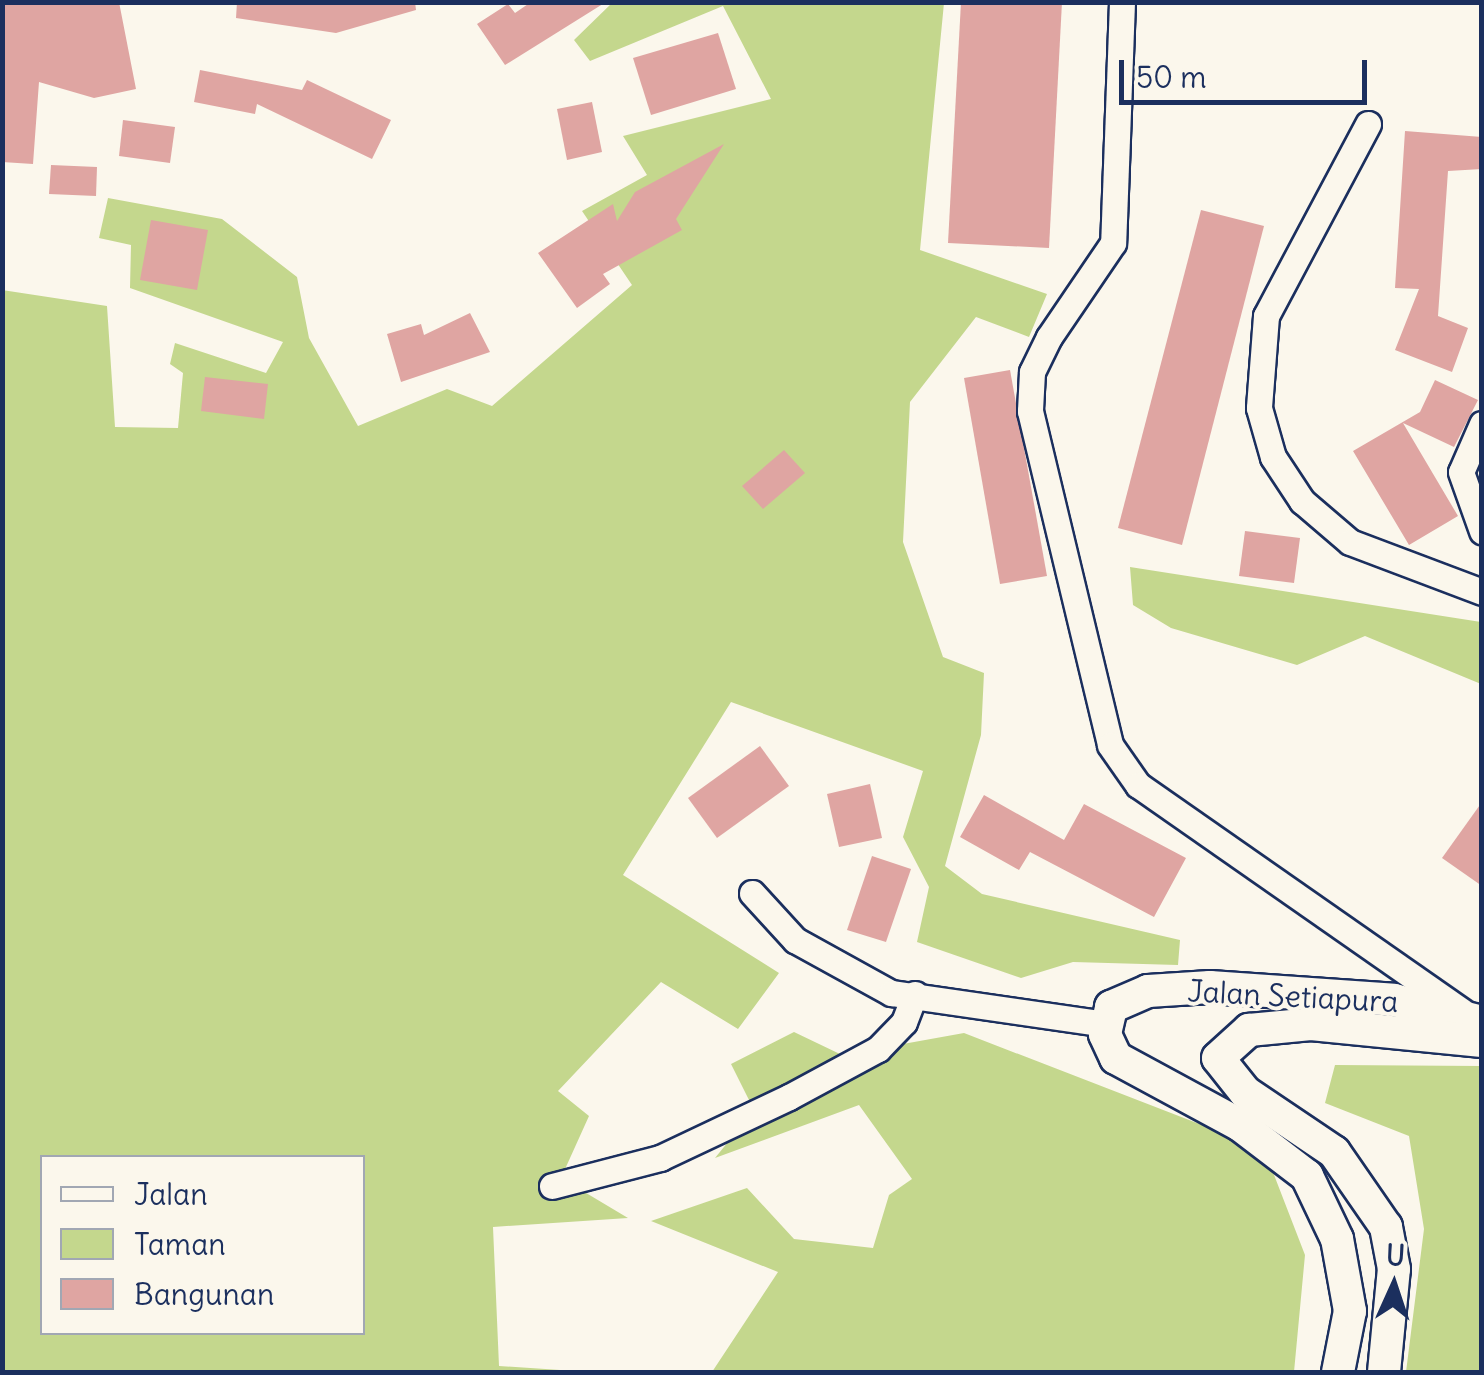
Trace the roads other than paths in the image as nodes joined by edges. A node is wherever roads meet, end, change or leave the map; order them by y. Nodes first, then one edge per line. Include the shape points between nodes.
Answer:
1 (1122, 2) edge
2 (1368, 124) dead end
3 (1482, 424) edge
4 (1482, 531) edge
5 (1482, 592) edge
6 (752, 893) dead end
7 (914, 994) junction
8 (1472, 1017) edge
9 (1105, 1024) junction
10 (1482, 1041) edge
11 (552, 1186) dead end
12 (1338, 1372) edge
13 (1384, 1372) edge

1 - 8 street via 1112,244 1049,337 1032,372 1030,411 1110,745 1138,785
2 - 5 street via 1266,316 1259,408 1272,457 1302,502 1350,542
3 - 4 street via 1461,472
6 - 7 street via 795,940 853,977
7 - 9 street
7 - 11 street via 878,1049 802,1090 660,1158
8 - 9 street, Jalan Setiapura via 1210,986 1128,997
9 - 12 street via 1116,1058 1240,1124 1307,1176 1337,1239 1350,1311
10 - 13 street, Jalan Setiapura via 1310,1024 1248,1030 1218,1058 1245,1092 1334,1152 1386,1227 1394,1270

